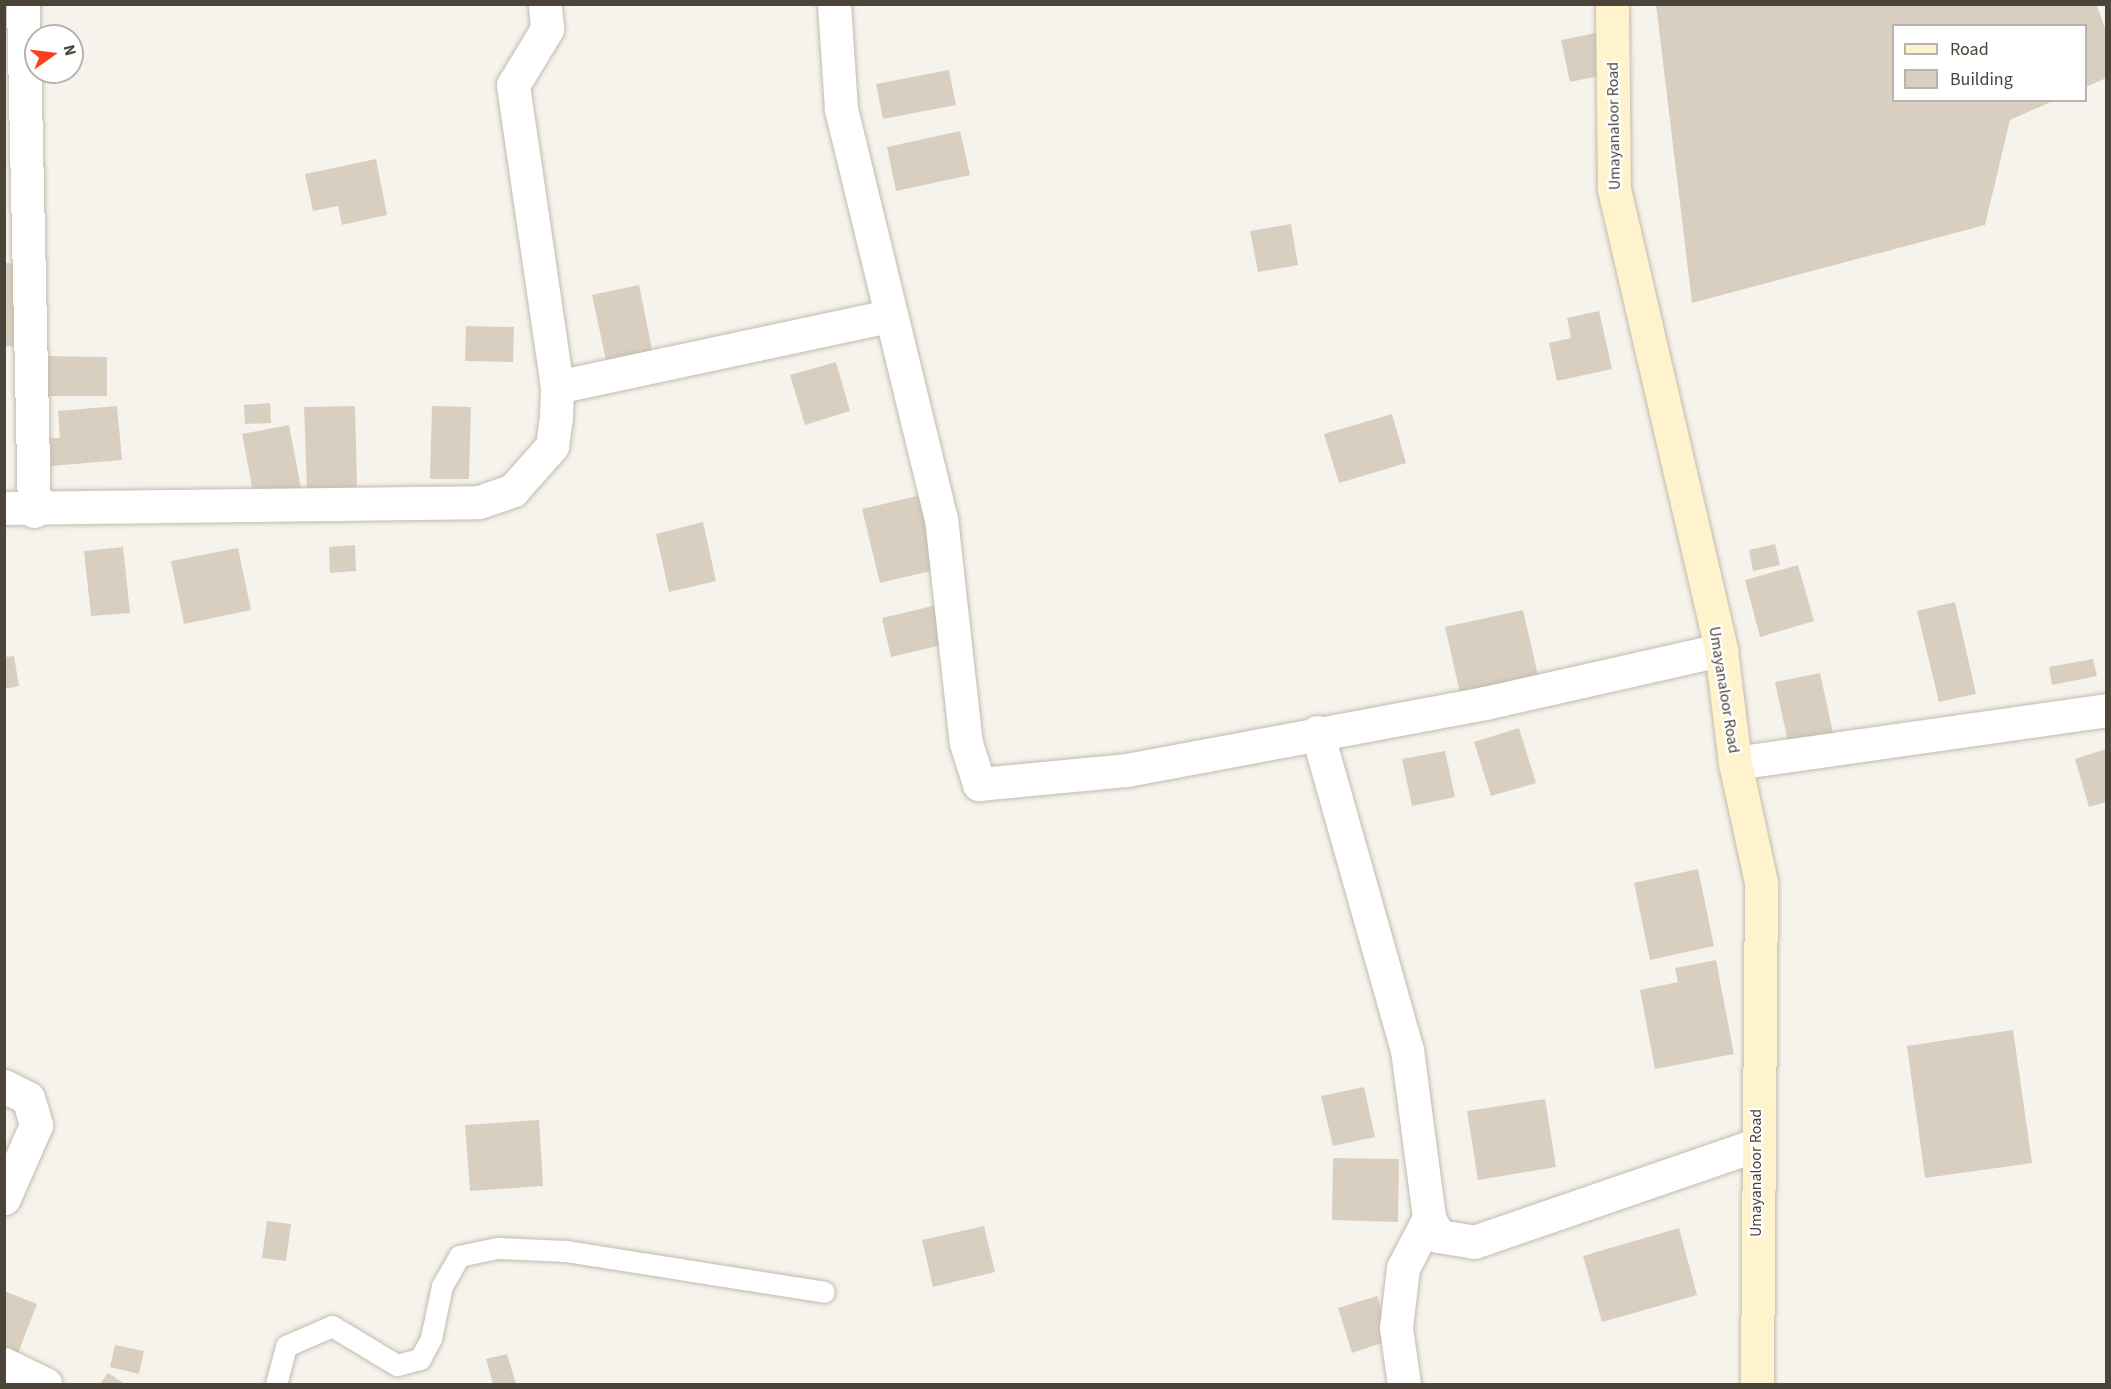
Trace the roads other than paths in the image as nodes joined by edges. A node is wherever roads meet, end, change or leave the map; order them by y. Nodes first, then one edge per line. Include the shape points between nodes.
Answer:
1 (23, 4) edge
2 (545, 4) edge
3 (834, 4) edge
4 (1612, 4) edge
5 (889, 316) junction
6 (557, 387) junction
7 (19, 509) edge
8 (1721, 650) junction
9 (2106, 710) edge
10 (1317, 732) junction
11 (1735, 763) junction
12 (4, 1086) edge
13 (1756, 1145) junction
14 (4, 1198) edge
15 (1429, 1218) junction
16 (824, 1292) dead end
17 (4, 1364) edge
18 (45, 1384) edge
19 (276, 1384) edge
20 (1404, 1384) edge
21 (1757, 1384) edge

1 - 7 street
2 - 6 street via 547,29 513,85
3 - 5 street via 841,109
4 - 8 main road, Umayanaloor Road via 1614,189
5 - 6 street
5 - 10 street via 941,518 966,743 979,784 1127,770
6 - 7 street via 552,446 513,490 478,502
8 - 10 street via 1485,703
8 - 11 main road, Umayanaloor Road
9 - 11 street
10 - 15 street via 1407,1050
11 - 13 main road, Umayanaloor Road via 1761,882
12 - 14 street via 27,1098 36,1125
13 - 15 street via 1474,1242 1438,1236
13 - 21 main road, Umayanaloor Road
15 - 20 street via 1403,1268 1396,1328
16 - 19 lane via 566,1251 498,1248 459,1256 442,1286 431,1338 420,1359 397,1365 332,1326 286,1346
17 - 18 street

